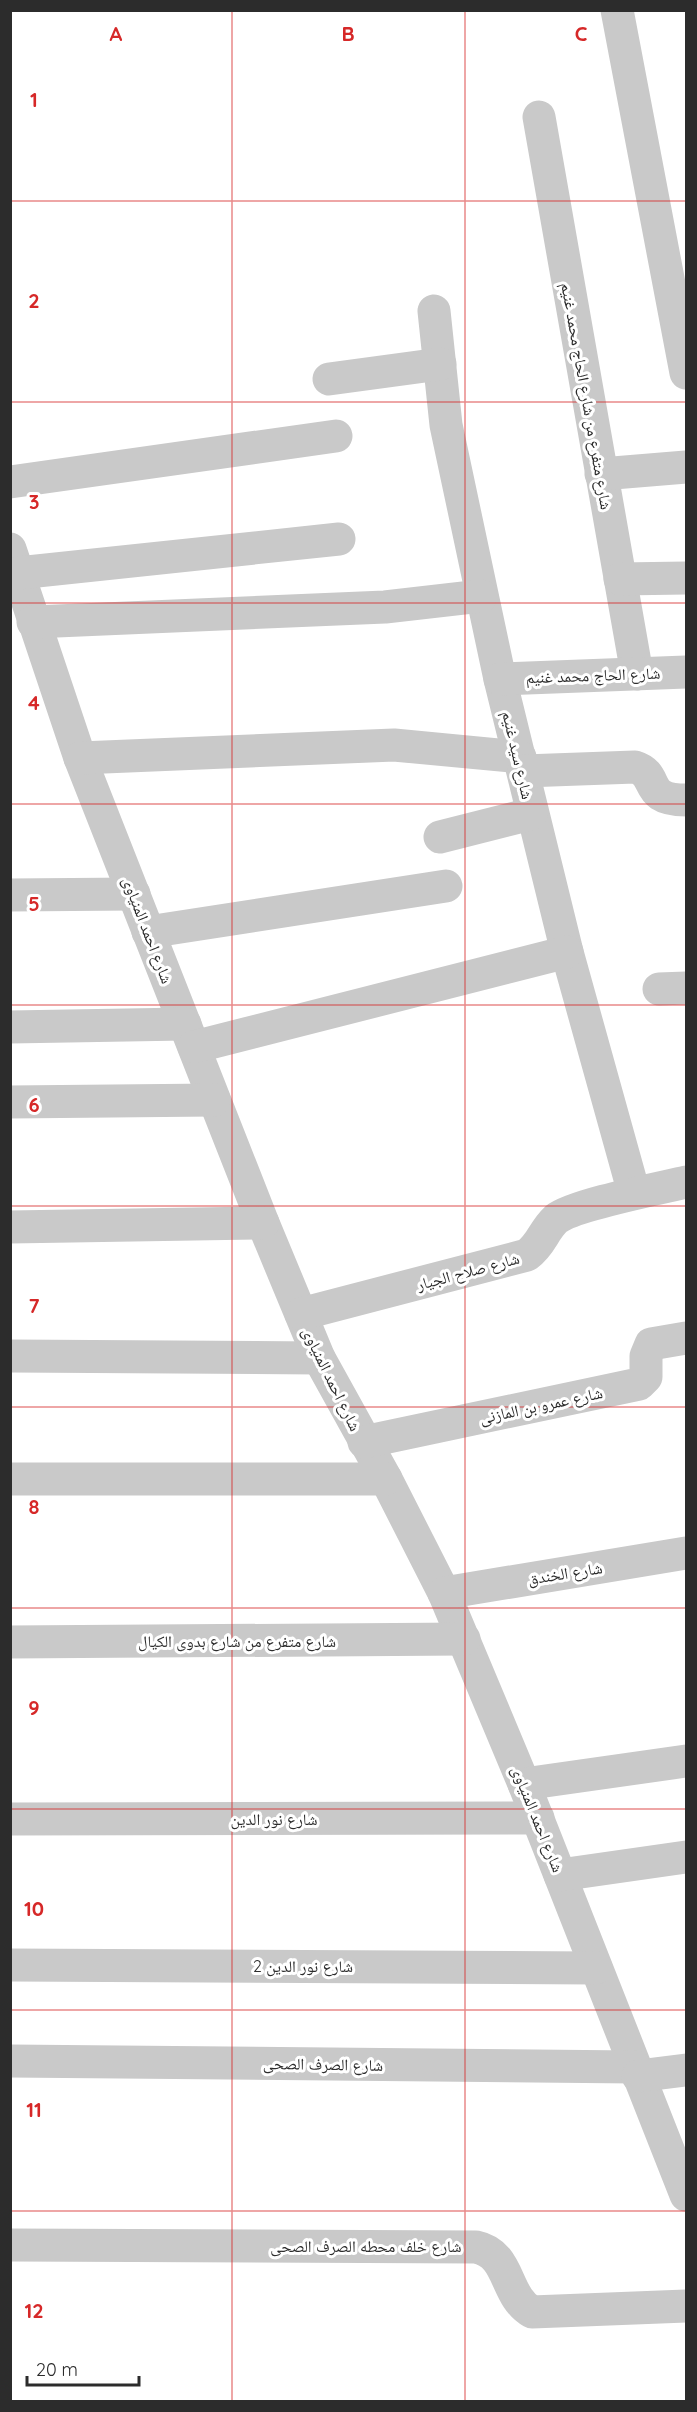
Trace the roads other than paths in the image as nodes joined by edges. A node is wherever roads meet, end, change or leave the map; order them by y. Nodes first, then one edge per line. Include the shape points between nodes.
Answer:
1 (617, 10) edge
2 (539, 117) dead end
3 (434, 311) dead end
4 (440, 364) junction
5 (687, 373) edge
6 (329, 379) dead end
7 (336, 436) dead end
8 (687, 467) edge
9 (601, 474) junction
10 (10, 482) edge
11 (339, 539) dead end
12 (14, 561) edge
13 (687, 578) edge
14 (620, 579) junction
15 (481, 596) junction
16 (33, 622) junction
17 (687, 672) edge
18 (637, 674) junction
19 (500, 679) junction
20 (80, 758) junction
21 (522, 764) junction
22 (687, 800) edge
23 (531, 814) junction
24 (440, 837) dead end
25 (446, 886) dead end
26 (134, 894) junction
27 (10, 895) edge
28 (148, 932) junction
29 (567, 952) junction
30 (10, 1027) edge
31 (189, 1036) junction
32 (214, 1100) junction
33 (10, 1101) edge
34 (687, 1182) edge
35 (634, 1193) junction
36 (263, 1223) junction
37 (10, 1227) edge
38 (301, 1314) junction
39 (687, 1338) edge
40 (10, 1356) edge
41 (319, 1358) junction
42 (364, 1442) junction
43 (10, 1479) edge
44 (386, 1479) junction
45 (687, 1553) edge
46 (444, 1593) junction
47 (464, 1640) junction
48 (10, 1642) edge
49 (687, 1761) edge
50 (525, 1784) junction
51 (538, 1818) junction
52 (10, 1819) edge
53 (687, 1857) edge
54 (560, 1875) junction
55 (10, 1965) edge
56 (596, 1968) junction
57 (10, 2061) edge
58 (687, 2070) edge
59 (636, 2071) junction
60 (687, 2196) edge
61 (10, 2245) edge
62 (687, 2306) edge

1 - 5 street
2 - 9 street, شارع متفرع من شارع الحاج محمد غنيم
3 - 4 street, شارع سيد غنيم
4 - 6 street
4 - 15 street, شارع سيد غنيم via 446,425
7 - 10 street
8 - 9 street
9 - 14 street, شارع متفرع من شارع الحاج محمد غنيم
11 - 12 street
12 - 16 street, شارع احمد المنياوى
13 - 14 street
14 - 18 street, شارع متفرع من شارع الحاج محمد غنيم
15 - 16 street via 385,607
15 - 19 street, شارع سيد غنيم
16 - 20 street, شارع احمد المنياوى
17 - 18 street, شارع الحاج محمد غنيم
18 - 19 street, شارع الحاج محمد غنيم
19 - 21 street, شارع سيد غنيم
20 - 21 street via 394,745
20 - 26 street, شارع احمد المنياوى
21 - 22 street via 635,766 646,773 656,793 664,799
21 - 23 street, شارع سيد غنيم
23 - 24 street
23 - 29 street, شارع سيد غنيم
25 - 28 street
26 - 27 street
26 - 28 street, شارع احمد المنياوى
28 - 31 street, شارع احمد المنياوى
29 - 31 street
29 - 35 street, شارع سيد غنيم
30 - 31 street
31 - 32 street, شارع احمد المنياوى
32 - 33 street
32 - 36 street, شارع احمد المنياوى
34 - 35 street, شارع صلاح الجيار
35 - 38 street, شارع صلاح الجيار via 558,1218 538,1247 527,1255
36 - 37 street
36 - 38 street, شارع احمد المنياوى
38 - 41 street, شارع احمد المنياوى
39 - 42 street, شارع عمرو بن المازنى via 651,1344 647,1349 646,1377 639,1384
40 - 41 street
41 - 42 street, شارع احمد المنياوى
42 - 44 street, شارع احمد المنياوى
43 - 44 street
44 - 46 street, شارع احمد المنياوى
45 - 46 street, شارع الخندق
46 - 47 street, شارع احمد المنياوى
47 - 48 street, شارع متفرع من شارع بدوى الكيال
47 - 50 street, شارع احمد المنياوى
49 - 50 street
50 - 51 street, شارع احمد المنياوى
51 - 52 street, شارع نور الدين
51 - 54 street, شارع احمد المنياوى
53 - 54 street
54 - 56 street, شارع احمد المنياوى
55 - 56 street, شارع نور الدين 2
56 - 59 street, شارع احمد المنياوى
57 - 59 street, شارع الصرف الصحى
58 - 59 street, شارع الصرف الصحى
59 - 60 street, شارع احمد المنياوى
61 - 62 street, شارع خلف محطه الصرف الصحى via 476,2247 499,2258 518,2299 532,2312

